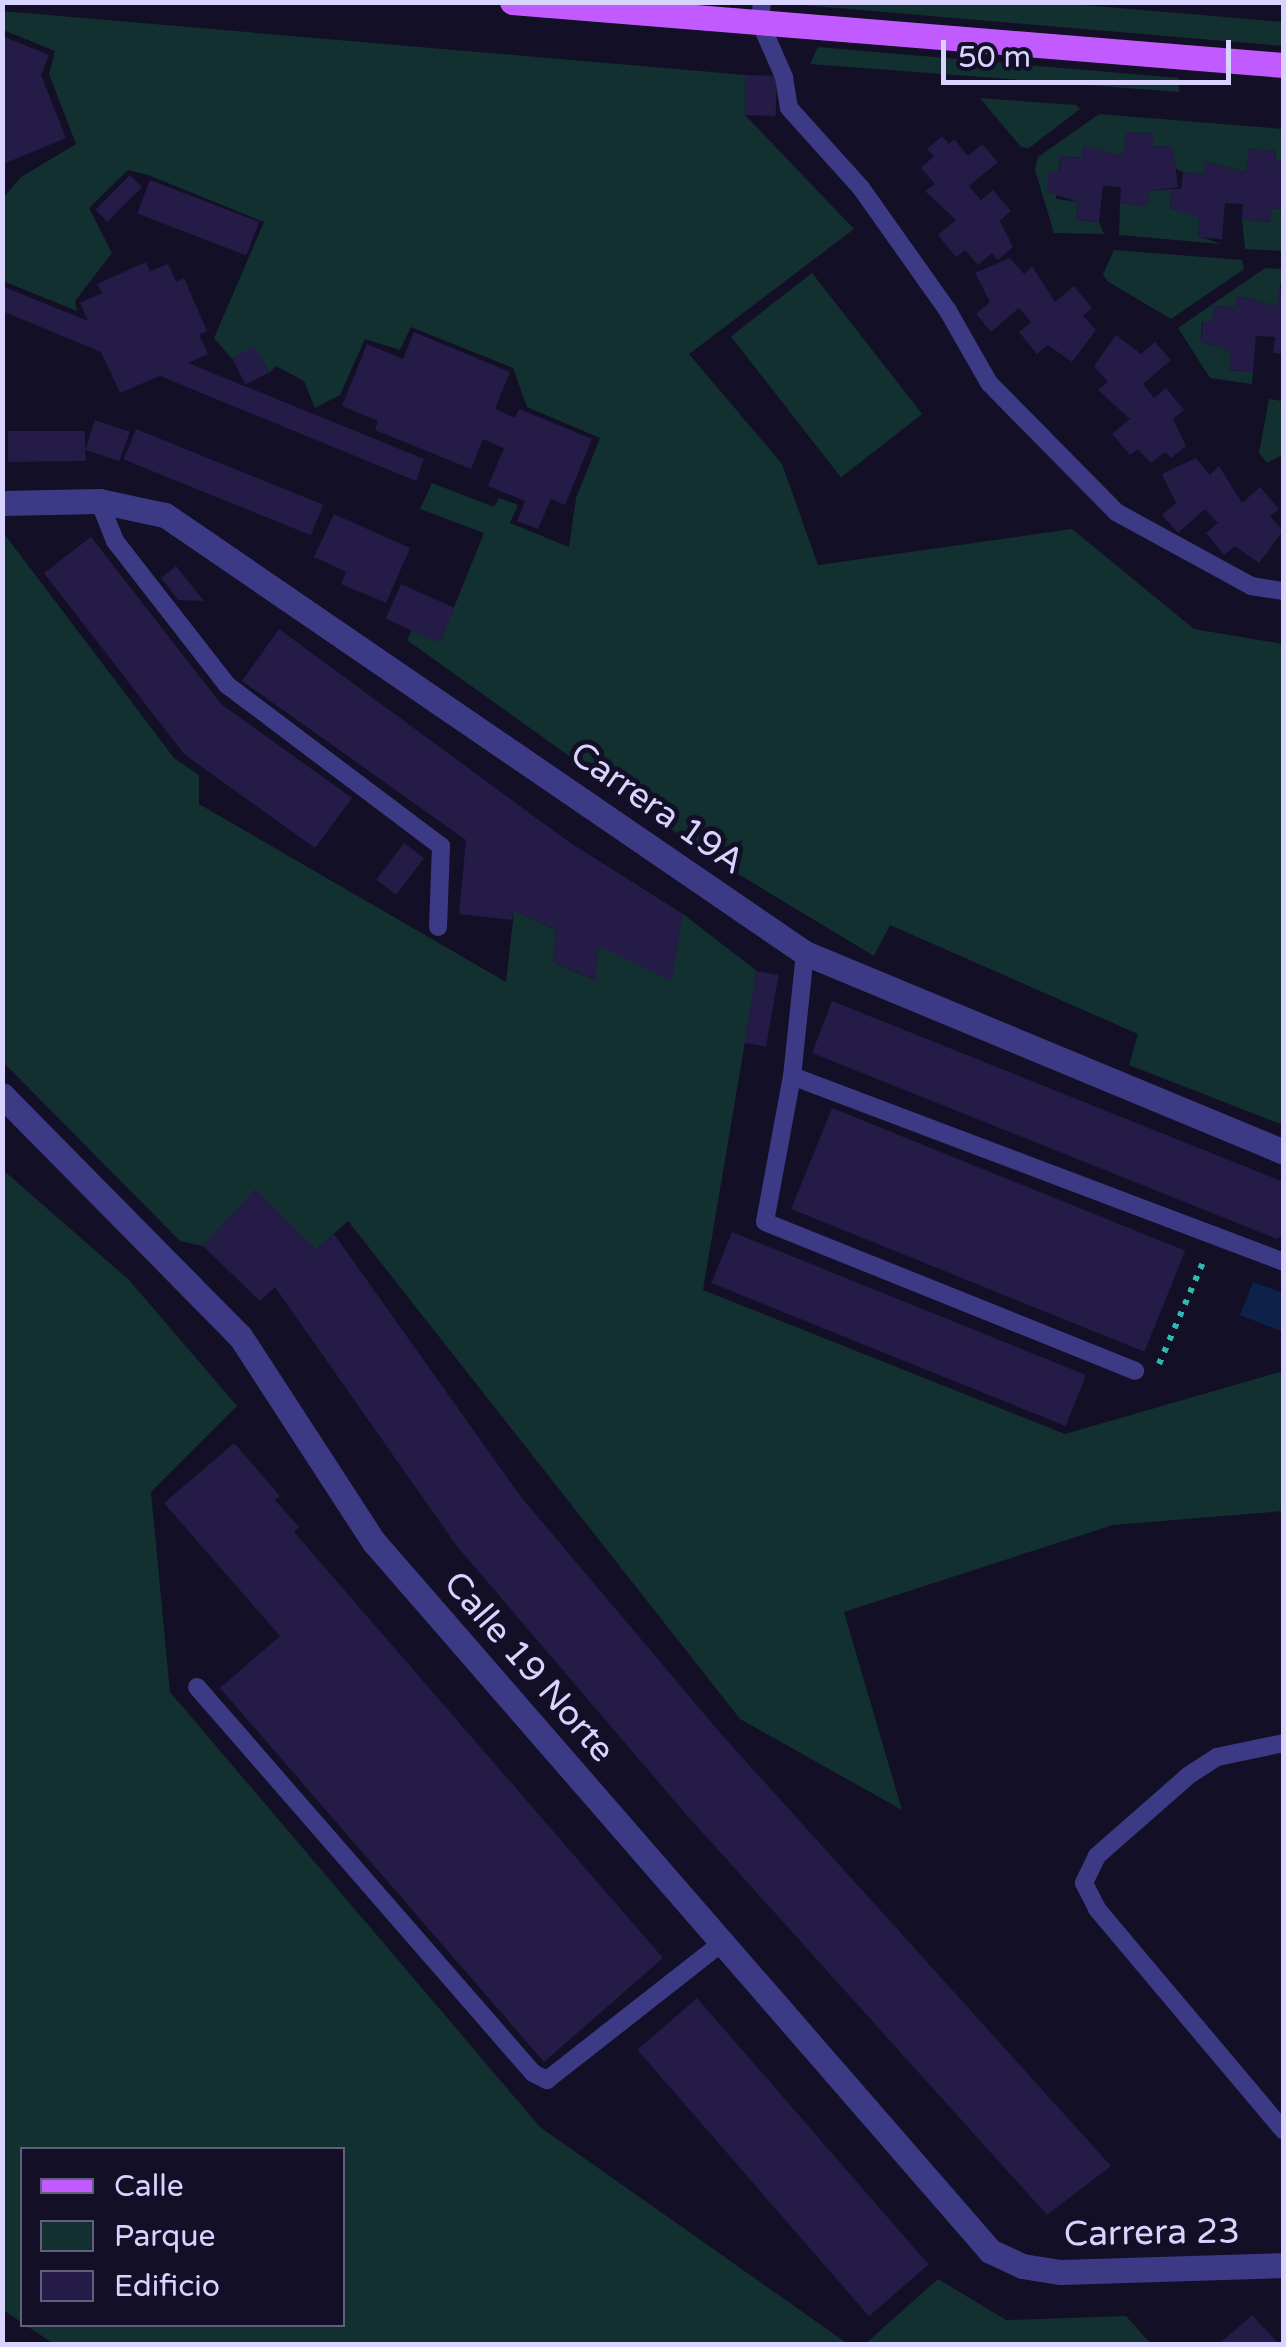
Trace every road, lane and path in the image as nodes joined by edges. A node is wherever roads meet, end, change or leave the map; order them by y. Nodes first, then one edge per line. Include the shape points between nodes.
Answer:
1 (512, 2) edge
2 (761, 12) edge
3 (1284, 65) edge
4 (99, 501) junction
5 (7, 502) edge
6 (1284, 591) edge
7 (438, 927) dead end
8 (804, 953) junction
9 (792, 1076) junction
10 (2, 1096) edge
11 (1284, 1152) edge
12 (1212, 1239) junction
13 (1284, 1262) edge
14 (1135, 1370) joint
15 (197, 1687) dead end
16 (1284, 1742) edge
17 (722, 1944) junction
18 (1284, 2130) edge
19 (1022, 2266) joint
20 (1280, 2269) edge

1 - 2 main road
2 - 3 main road
2 - 6 lane via 789,108 861,188 948,310 989,384 1116,512 1251,586
4 - 5 street, Carrera 19A
4 - 7 lane via 115,541 228,684 441,846
4 - 8 street, Carrera 19A via 165,515 212,542
8 - 9 lane
8 - 11 street, Carrera 19A
9 - 12 lane
9 - 14 lane via 765,1222
10 - 17 street, Calle 19 Norte via 240,1336 374,1542
12 - 13 lane
12 - 14 path via 1159,1365
15 - 17 lane via 534,2073 547,2080
16 - 18 lane via 1217,1757 1188,1776 1097,1856 1084,1883 1097,1909
17 - 19 street, Calle 19 Norte via 954,2218 990,2252
19 - 20 street, Carrera 23 via 1080,2272

